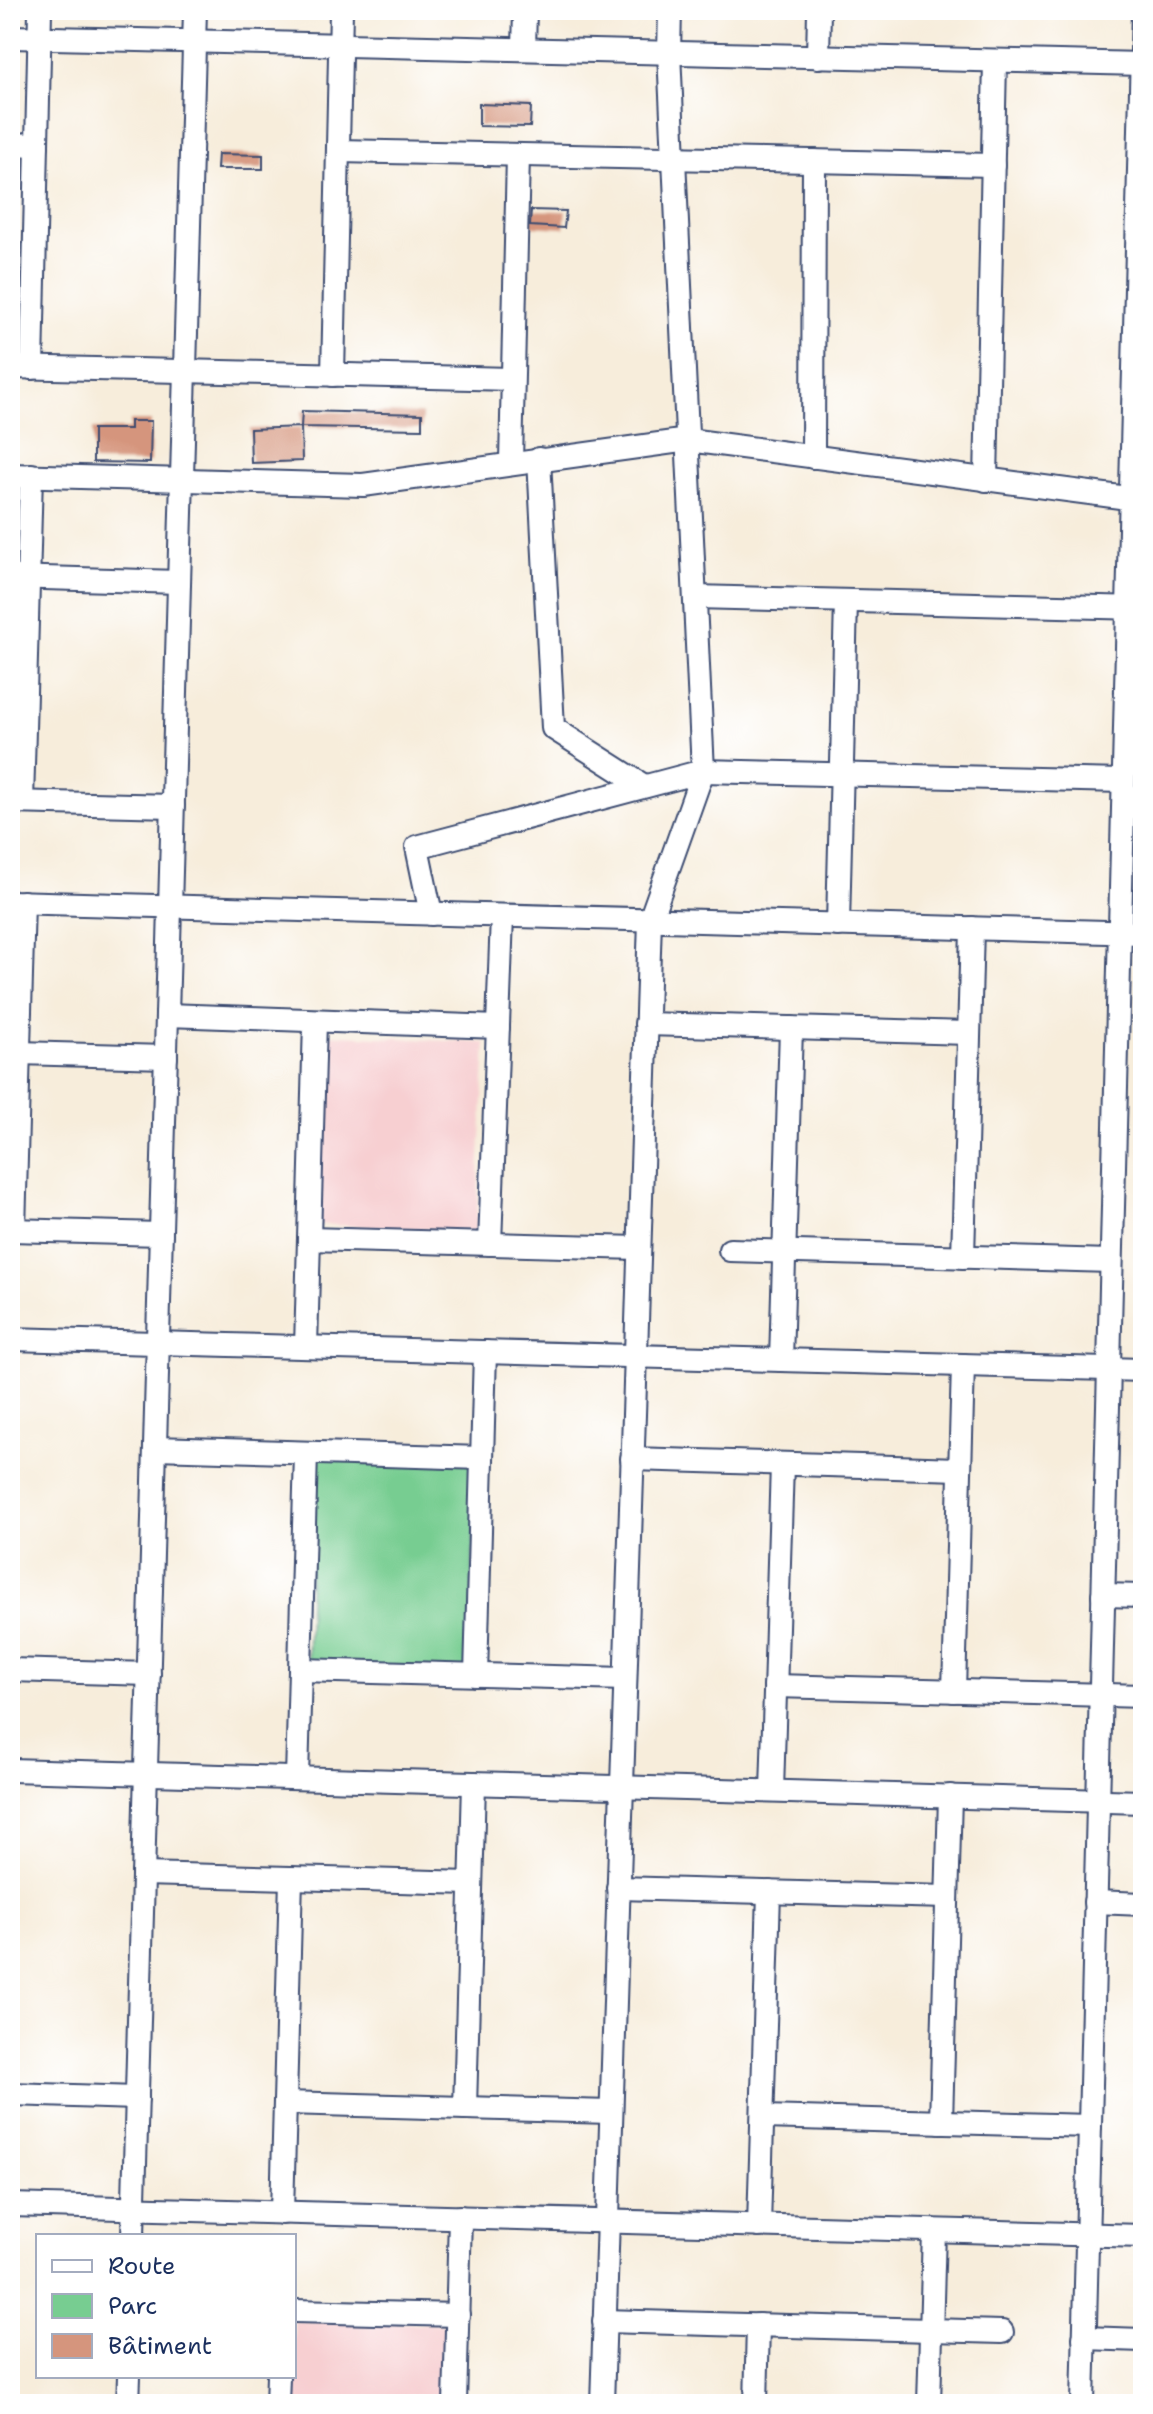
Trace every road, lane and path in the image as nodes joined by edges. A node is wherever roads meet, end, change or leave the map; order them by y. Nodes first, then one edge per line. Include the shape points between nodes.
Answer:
1 (40, 10) edge
2 (195, 10) edge
3 (341, 10) edge
4 (525, 10) edge
5 (670, 10) edge
6 (819, 10) edge
7 (1143, 10) edge
8 (10, 37) edge
9 (39, 38) junction
10 (194, 42) junction
11 (340, 45) junction
12 (524, 49) junction
13 (669, 53) junction
14 (818, 57) junction
15 (995, 61) junction
16 (1142, 64) edge
17 (10, 144) edge
18 (37, 145) junction
19 (338, 151) junction
20 (518, 155) junction
21 (674, 158) junction
22 (814, 161) junction
23 (993, 165) junction
24 (1141, 172) edge
25 (21, 368) edge
26 (185, 371) junction
27 (333, 375) junction
28 (512, 379) junction
29 (688, 440) junction
30 (813, 457) junction
31 (539, 459) junction
32 (511, 462) junction
33 (21, 475) edge
34 (182, 479) junction
35 (986, 480) junction
36 (1137, 499) edge
37 (19, 577) edge
38 (179, 582) junction
39 (695, 597) junction
40 (846, 601) junction
41 (1136, 608) edge
42 (703, 771) junction
43 (841, 774) junction
44 (1123, 781) junction
45 (644, 786) junction
46 (16, 802) edge
47 (173, 806) junction
48 (16, 902) edge
49 (170, 906) junction
50 (431, 914) junction
51 (502, 916) junction
52 (650, 920) junction
53 (838, 925) junction
54 (972, 928) junction
55 (1120, 933) junction
56 (1143, 933) edge
57 (15, 1010) edge
58 (167, 1015) junction
59 (315, 1021) junction
60 (646, 1024) junction
61 (498, 1027) junction
62 (791, 1028) junction
63 (969, 1033) junction
64 (18, 1053) junction
65 (166, 1057) junction
66 (12, 1230) edge
67 (161, 1234) junction
68 (309, 1239) junction
69 (490, 1244) junction
70 (639, 1248) junction
71 (730, 1250) dead end
72 (784, 1252) junction
73 (963, 1257) junction
74 (1111, 1261) junction
75 (10, 1339) edge
76 (158, 1343) junction
77 (306, 1347) junction
78 (485, 1352) junction
79 (635, 1356) junction
80 (781, 1360) junction
81 (963, 1365) junction
82 (1109, 1369) junction
83 (1143, 1370) edge
84 (155, 1448) junction
85 (306, 1453) junction
86 (482, 1458) junction
87 (632, 1459) junction
88 (782, 1464) junction
89 (960, 1469) junction
90 (1103, 1595) junction
91 (1143, 1596) edge
92 (10, 1670) edge
93 (300, 1670) junction
94 (149, 1674) junction
95 (476, 1675) junction
96 (625, 1679) junction
97 (775, 1686) junction
98 (954, 1691) junction
99 (1100, 1695) junction
100 (1143, 1696) edge
101 (10, 1770) edge
102 (146, 1774) junction
103 (297, 1778) junction
104 (474, 1783) junction
105 (621, 1787) junction
106 (772, 1791) junction
107 (950, 1796) junction
108 (1098, 1800) junction
109 (1143, 1802) edge
110 (143, 1874) junction
111 (291, 1878) junction
112 (471, 1883) junction
113 (618, 1888) junction
114 (769, 1892) junction
115 (947, 1897) junction
116 (1095, 1902) junction
117 (1143, 1904) edge
118 (10, 2094) edge
119 (137, 2098) junction
120 (285, 2103) junction
121 (465, 2108) junction
122 (611, 2112) junction
123 (763, 2117) junction
124 (941, 2122) junction
125 (1090, 2126) junction
126 (10, 2205) edge
127 (134, 2209) junction
128 (282, 2213) junction
129 (460, 2217) junction
130 (607, 2221) junction
131 (759, 2226) junction
132 (934, 2231) junction
133 (133, 2234) edge
134 (1087, 2235) junction
135 (1143, 2236) edge
136 (296, 2311) edge
137 (458, 2315) junction
138 (604, 2321) junction
139 (758, 2325) junction
140 (932, 2330) junction
141 (1002, 2332) dead end
142 (1084, 2338) junction
143 (1143, 2340) edge
144 (129, 2378) edge
145 (278, 2378) edge
146 (128, 2404) edge
147 (277, 2404) edge
148 (455, 2404) edge
149 (602, 2404) edge
150 (756, 2404) edge
151 (929, 2404) edge
152 (1083, 2404) edge

1 - 9 street
2 - 10 street
3 - 11 street
4 - 12 street
5 - 13 street
6 - 14 street
7 - 16 street
8 - 9 street
9 - 10 street
9 - 18 street
10 - 11 street
10 - 26 street
11 - 12 street
11 - 19 street
12 - 13 street
13 - 14 street
13 - 21 street
14 - 15 street
15 - 16 street
15 - 23 street
16 - 24 street
17 - 18 street
18 - 25 street
19 - 20 street
19 - 27 street
20 - 21 street
20 - 28 street
21 - 22 street
21 - 29 street
22 - 23 street
22 - 30 street
23 - 35 street
24 - 36 street
25 - 26 street
26 - 27 street
26 - 34 street
27 - 28 street
28 - 32 street
29 - 30 street
29 - 31 street
29 - 39 street
30 - 35 street
31 - 32 street
31 - 45 street via 553,728
32 - 34 street via 363,485
33 - 34 street
33 - 37 street
34 - 38 street
35 - 36 street
36 - 41 street
37 - 38 street
37 - 46 street
38 - 47 street
39 - 40 street
39 - 42 street
40 - 41 street
40 - 43 street
41 - 44 street
42 - 43 street
42 - 45 street
42 - 52 street
43 - 44 street
43 - 53 street
44 - 55 street
45 - 50 street via 417,847
46 - 47 street
47 - 49 street
48 - 49 street
48 - 57 street
49 - 50 street
49 - 58 street
50 - 51 street
51 - 52 street
51 - 61 street
52 - 53 street
52 - 60 street
53 - 54 street
54 - 55 street
54 - 63 street
55 - 56 street
55 - 74 street
57 - 64 street
58 - 59 street
58 - 65 street
59 - 61 street
59 - 68 street
60 - 62 street
60 - 70 street
61 - 69 street
62 - 63 street
62 - 72 street
63 - 73 street
64 - 65 street
64 - 66 street
65 - 67 street
66 - 67 street
67 - 76 street
68 - 69 street
68 - 77 street
69 - 70 street
70 - 79 street
71 - 72 street
72 - 73 street
72 - 80 street
73 - 74 street
74 - 82 street
75 - 76 street
76 - 77 street
76 - 84 street
77 - 78 street
78 - 79 street
78 - 86 street
79 - 80 street
79 - 87 street
80 - 81 street
81 - 82 street
81 - 89 street
82 - 83 street
82 - 90 street
84 - 85 street
84 - 94 street
85 - 86 street
85 - 93 street
86 - 95 street
87 - 88 street
87 - 96 street
88 - 89 street
88 - 97 street
89 - 98 street
90 - 91 street
90 - 99 street
92 - 94 street
93 - 95 street
93 - 103 street
94 - 102 street
95 - 96 street
96 - 105 street
97 - 98 street
97 - 106 street
98 - 99 street
99 - 100 street
99 - 108 street
101 - 102 street
102 - 103 street
102 - 110 street
103 - 104 street
104 - 105 street
104 - 112 street
105 - 106 street
105 - 113 street
106 - 107 street
107 - 108 street
107 - 115 street
108 - 109 street
108 - 116 street
110 - 111 street
110 - 119 street
111 - 112 street
111 - 120 street
112 - 121 street
113 - 114 street
113 - 122 street
114 - 115 street
114 - 123 street
115 - 124 street
116 - 117 street
116 - 125 street
118 - 119 street
119 - 127 street
120 - 121 street
120 - 128 street
121 - 122 street
122 - 130 street
123 - 124 street
123 - 131 street
124 - 125 street
125 - 134 street
126 - 127 street
127 - 128 street
127 - 133 street
128 - 129 street
129 - 130 street
129 - 137 street
130 - 131 street
130 - 138 street
131 - 132 street
132 - 134 street
132 - 140 street
134 - 135 street
134 - 142 street
136 - 137 street
137 - 148 street
138 - 139 street
138 - 149 street
139 - 140 street
139 - 150 street
140 - 141 street
140 - 151 street
142 - 143 street
142 - 152 street
144 - 146 street
145 - 147 street

